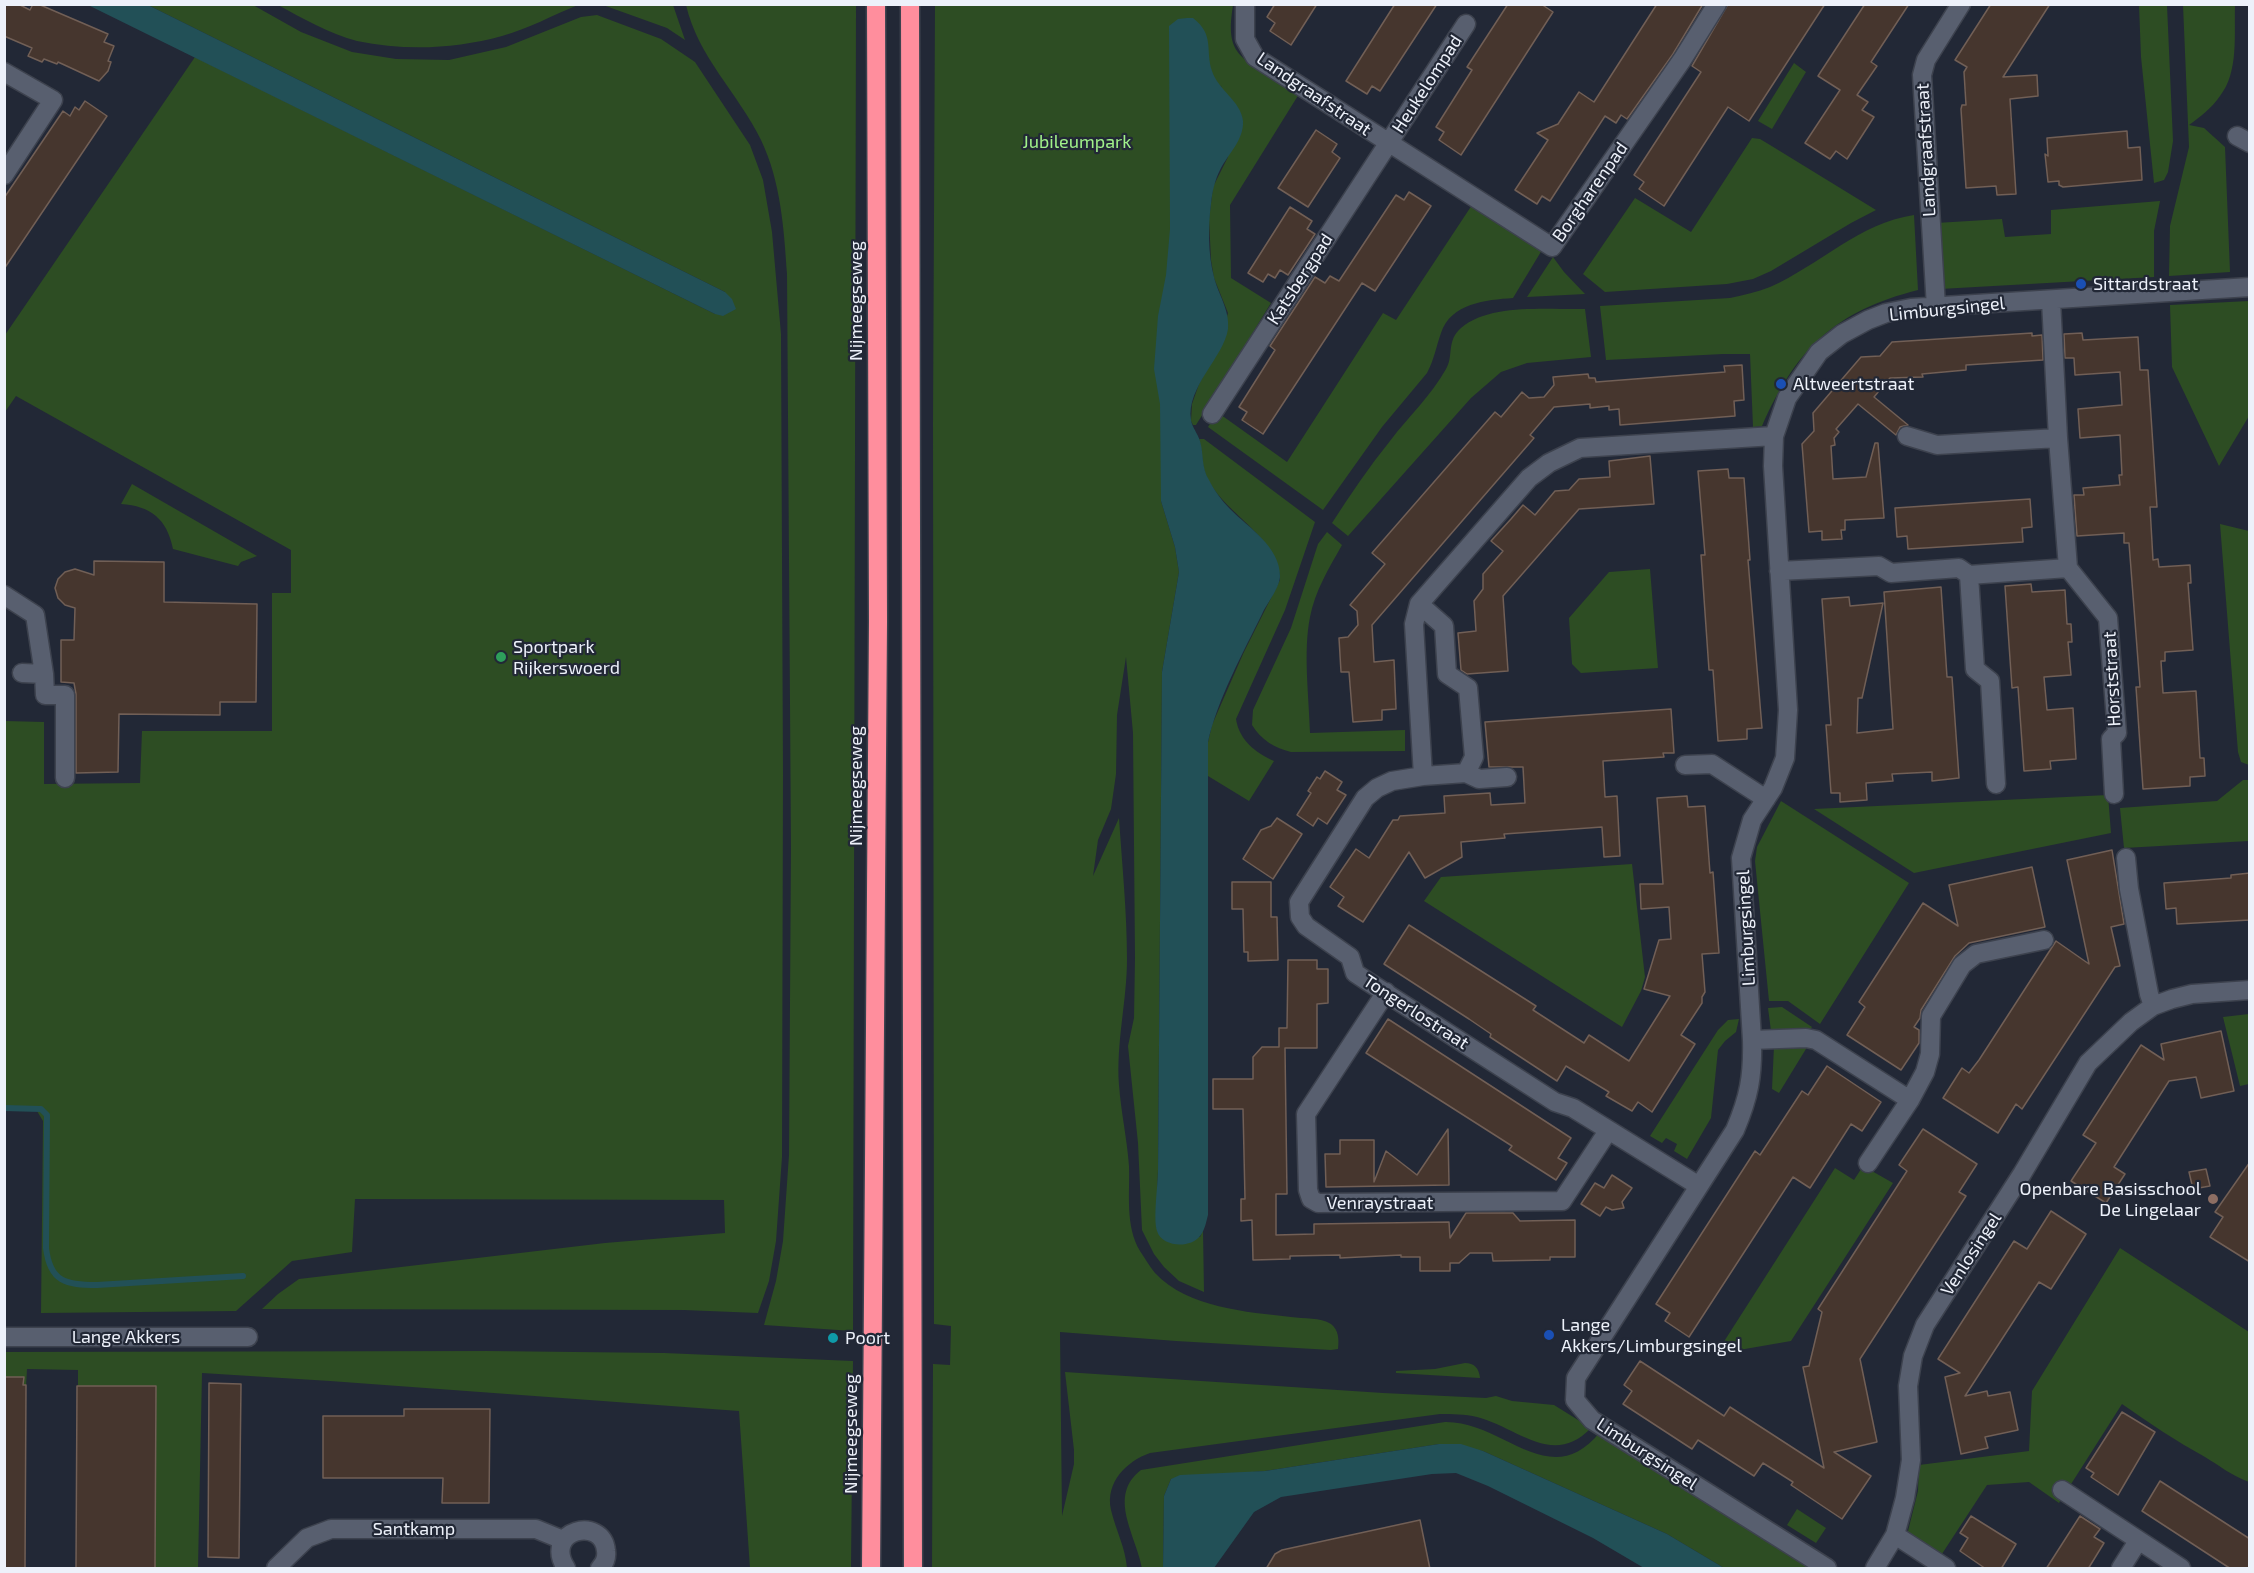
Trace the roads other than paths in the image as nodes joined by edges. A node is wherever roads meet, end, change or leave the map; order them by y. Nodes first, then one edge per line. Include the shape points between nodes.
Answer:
1 (876, 4) edge
2 (910, 4) edge
3 (1245, 4) edge
4 (1717, 4) edge
5 (1961, 4) edge
6 (1466, 24) dead end
7 (4, 72) edge
8 (1388, 143) junction
9 (4, 175) edge
10 (2250, 287) edge
11 (2052, 300) junction
12 (1936, 307) junction
13 (1212, 414) dead end
14 (1774, 436) junction
15 (1907, 436) dead end
16 (2058, 438) junction
17 (2068, 568) junction
18 (1779, 572) junction
19 (1969, 575) junction
20 (4, 595) edge
21 (1419, 604) junction
22 (21, 673) dead end
23 (44, 674) junction
24 (1685, 765) dead end
25 (1466, 773) junction
26 (1423, 776) junction
27 (1507, 777) dead end
28 (64, 778) dead end
29 (1996, 784) dead end
30 (2114, 794) dead end
31 (1766, 799) junction
32 (2126, 858) dead end
33 (2044, 939) dead end
34 (2250, 990) edge
35 (1386, 992) junction
36 (2154, 1006) junction
37 (1752, 1040) junction
38 (1910, 1100) junction
39 (1608, 1131) junction
40 (1868, 1163) dead end
41 (1699, 1186) junction
42 (4, 1336) edge
43 (248, 1337) dead end
44 (2062, 1490) dead end
45 (1895, 1535) junction
46 (563, 1540) junction
47 (2139, 1541) junction
48 (276, 1569) edge
49 (566, 1569) edge
50 (600, 1569) edge
51 (871, 1569) edge
52 (914, 1569) edge
53 (1827, 1569) edge
54 (1875, 1569) edge
55 (1946, 1569) edge
56 (2121, 1569) edge
57 (2181, 1569) edge

1 - 51 highway, Nijmeegseweg via 878,633
2 - 52 highway
3 - 8 street, Landgraafstraat via 1245,39 1255,57
4 - 8 street, Borgharenpad via 1552,247
5 - 12 street, Landgraafstraat via 1926,60 1922,75
6 - 8 street, Heukelompad
7 - 9 street via 53,100
8 - 13 street, Katsbergpad
10 - 11 street, Limburgsingel
11 - 12 street, Limburgsingel
11 - 16 street
12 - 14 street, Limburgsingel via 1886,313 1842,334 1819,352 1787,398
14 - 18 street, Limburgsingel
14 - 21 street via 1580,448 1529,478
15 - 16 street via 1937,445
16 - 17 street
17 - 19 street
17 - 30 street, Horststraat via 2109,618 2117,733 2111,739
18 - 19 street via 1879,566 1891,573 1959,568
18 - 31 street, Limburgsingel via 1788,716 1785,758
19 - 29 street via 1975,669 1990,681
20 - 23 street via 35,615
21 - 25 street via 1444,626 1447,674 1468,688 1474,757
21 - 26 street via 1414,624
22 - 23 street
23 - 28 street via 45,695 65,695
24 - 31 street via 1712,764
25 - 26 street, Tongerlostraat
25 - 27 street, Tongerlostraat via 1479,779
26 - 35 street, Tongerlostraat via 1392,781 1365,798 1299,902 1300,917 1306,926 1350,957 1355,973
31 - 37 street, Limburgsingel via 1752,820 1742,858
32 - 36 street
33 - 38 street via 1976,954 1962,965 1931,1016 1930,1054
34 - 36 street, Venlosingel via 2192,994
35 - 39 street, Tongerlostraat via 1555,1102 1573,1108
35 - 39 street, Venraystraat via 1306,1114 1311,1199 1318,1203 1562,1201
36 - 45 street, Venlosingel via 2088,1063 1925,1325 1913,1356 1908,1386 1911,1460
37 - 38 street via 1817,1041
37 - 41 street, Limburgsingel via 1753,1066 1747,1100 1735,1130
38 - 40 street
39 - 41 street, Tongerlostraat
41 - 53 street, Limburgsingel via 1576,1378 1575,1400 1593,1419
42 - 43 street, Lange Akkers
44 - 47 street
45 - 54 street, Venlosingel
45 - 55 street
46 - 48 street, Santkamp via 536,1530 331,1528 307,1538
46 - 49 street via 561,1560
46 - 50 street via 580,1529 600,1536 607,1556
47 - 56 street
47 - 57 street

